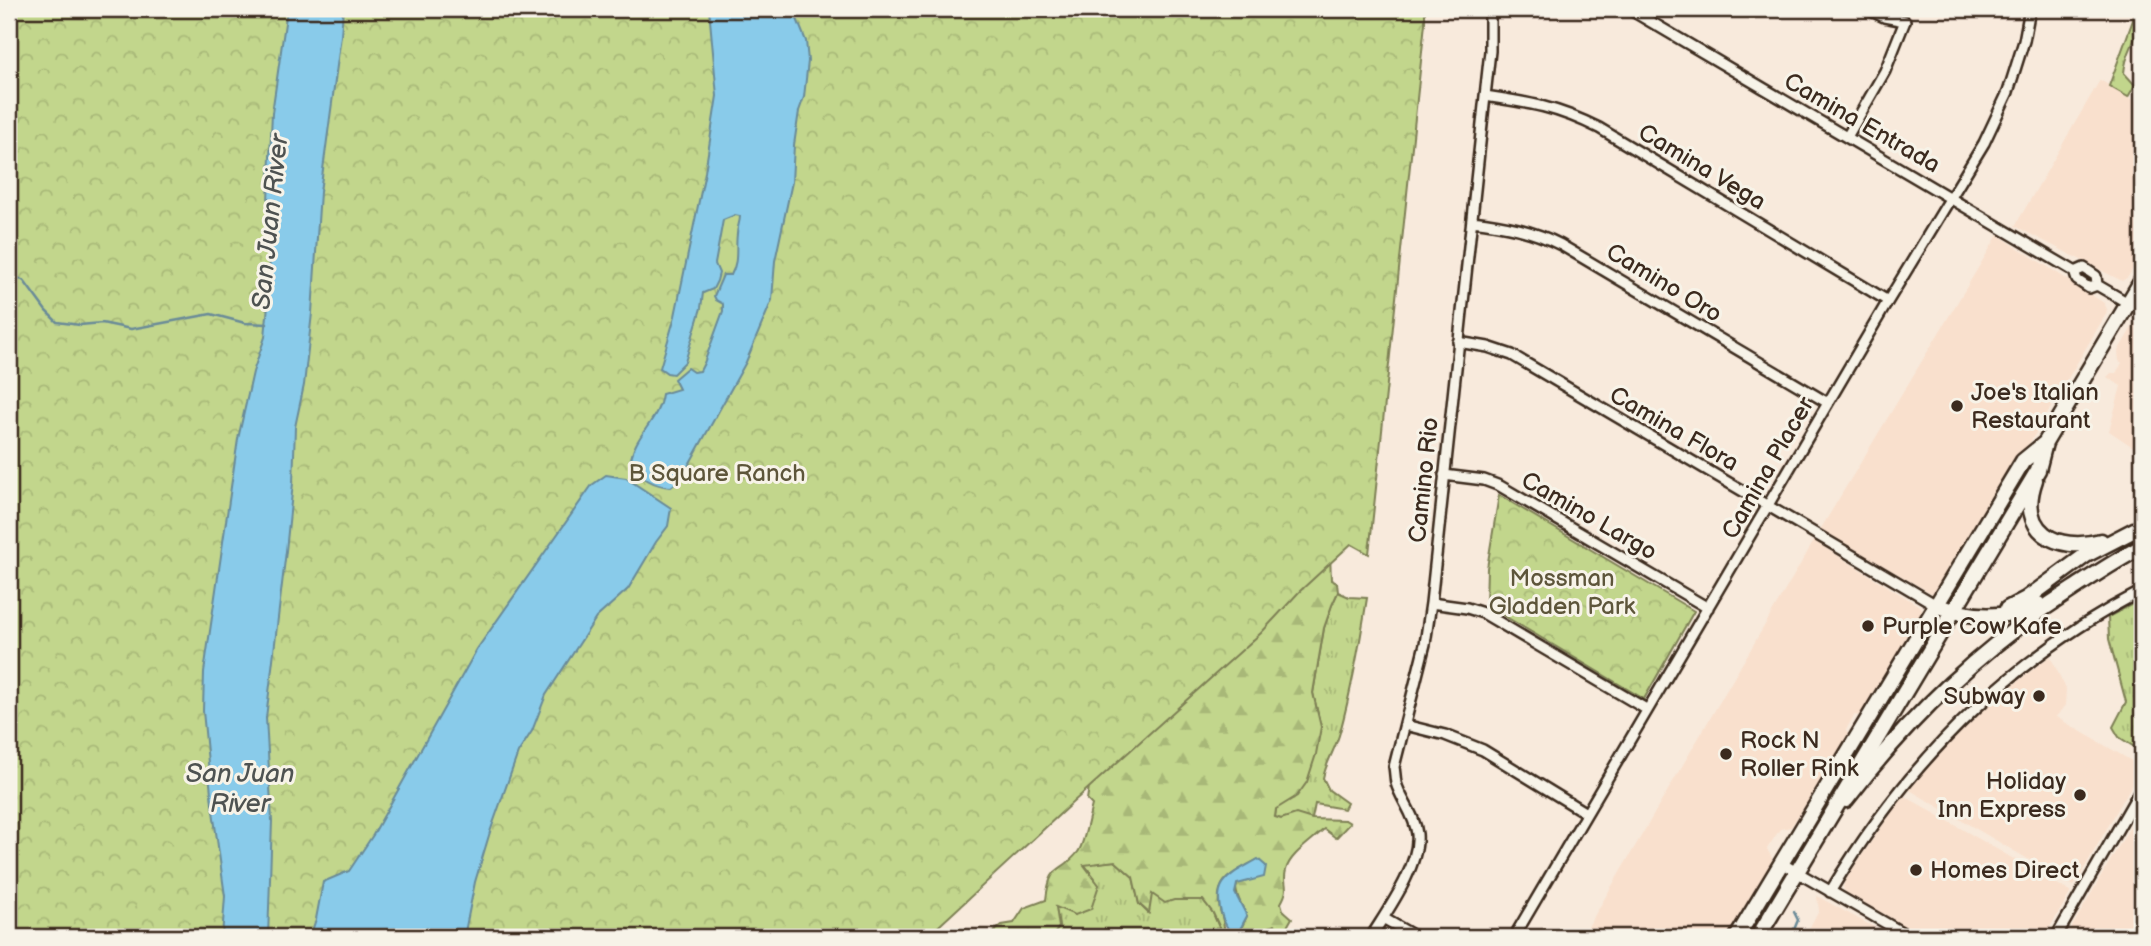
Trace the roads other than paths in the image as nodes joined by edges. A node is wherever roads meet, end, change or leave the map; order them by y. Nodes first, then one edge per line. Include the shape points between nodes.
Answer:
1 (1490, 9) edge
2 (1629, 9) edge
3 (1867, 9) edge
4 (2031, 9) edge
5 (1485, 96) junction
6 (1847, 137) junction
7 (1950, 197) junction
8 (1472, 221) junction
9 (2075, 272) junction
10 (2142, 280) edge
11 (2097, 285) junction
12 (1888, 301) junction
13 (2128, 303) junction
14 (1458, 342) junction
15 (1828, 403) junction
16 (2045, 443) junction
17 (2038, 470) junction
18 (1444, 475) junction
19 (1768, 506) junction
20 (2142, 526) edge
21 (2123, 534) junction
22 (2142, 547) edge
23 (2122, 558) junction
24 (2142, 591) edge
25 (1431, 603) junction
26 (1938, 606) junction
27 (1709, 608) junction
28 (1953, 612) junction
29 (1995, 615) junction
30 (1646, 709) junction
31 (1405, 725) junction
32 (2142, 787) edge
33 (1586, 813) junction
34 (1826, 826) junction
35 (1781, 863) junction
36 (1797, 873) junction
37 (1830, 892) junction
38 (1382, 918) junction
39 (1371, 937) edge
40 (1416, 937) edge
41 (1514, 937) edge
42 (1737, 937) edge
43 (1758, 937) edge
44 (1910, 937) edge
45 (2056, 937) edge

1 - 5 street, Camino Rio
2 - 6 street, Camina Entrada
3 - 6 street via 1905,21 1885,71
4 - 7 street, Camina Placer via 2008,92 1984,143
5 - 8 street, Camino Rio
5 - 12 street, Camina Vega via 1544,105 1599,128
6 - 7 street, Camina Entrada
7 - 9 street, Camina Entrada
7 - 12 street, Camina Placer
8 - 14 street, Camino Rio
8 - 15 street, Camino Oro via 1515,226 1562,245
9 - 11 street, Camina Entrada via 2077,281 2090,288
9 - 11 street, Camina Entrada via 2084,268 2096,276
10 - 13 main road
11 - 13 street, Camina Entrada
12 - 15 street, Camina Placer
13 - 16 main road
14 - 18 street, Camino Rio
14 - 19 street, Camina Flora via 1512,355
15 - 19 street, Camina Placer
16 - 17 main road
16 - 26 main road via 2023,461
17 - 21 main road via 2029,502 2044,534 2079,546
17 - 28 main road
18 - 25 street, Camino Rio
18 - 27 street, Camino Largo via 1500,486
19 - 26 street, Camina Flora
19 - 27 street, Camina Placer
20 - 21 main road
21 - 29 main road
22 - 23 main road
23 - 29 main road via 2028,609
23 - 34 main road via 2024,621 1959,674 1900,734
24 - 37 street via 2041,653 1967,715 1896,793
25 - 30 street via 1467,608 1497,620
25 - 31 street, Camino Rio
26 - 28 main road
26 - 35 main road
27 - 30 street, Camina Placer
28 - 29 main road
28 - 34 main road
30 - 33 street, Camina Placer
31 - 33 street via 1483,751
31 - 38 street, Camino Rio via 1394,767 1396,784 1417,834 1408,872
32 - 45 street
33 - 41 street, Camina Placer
34 - 36 main road
35 - 36 street
35 - 42 main road
36 - 37 street
36 - 43 main road
37 - 44 street
38 - 39 street, Camino Rio
38 - 40 street

